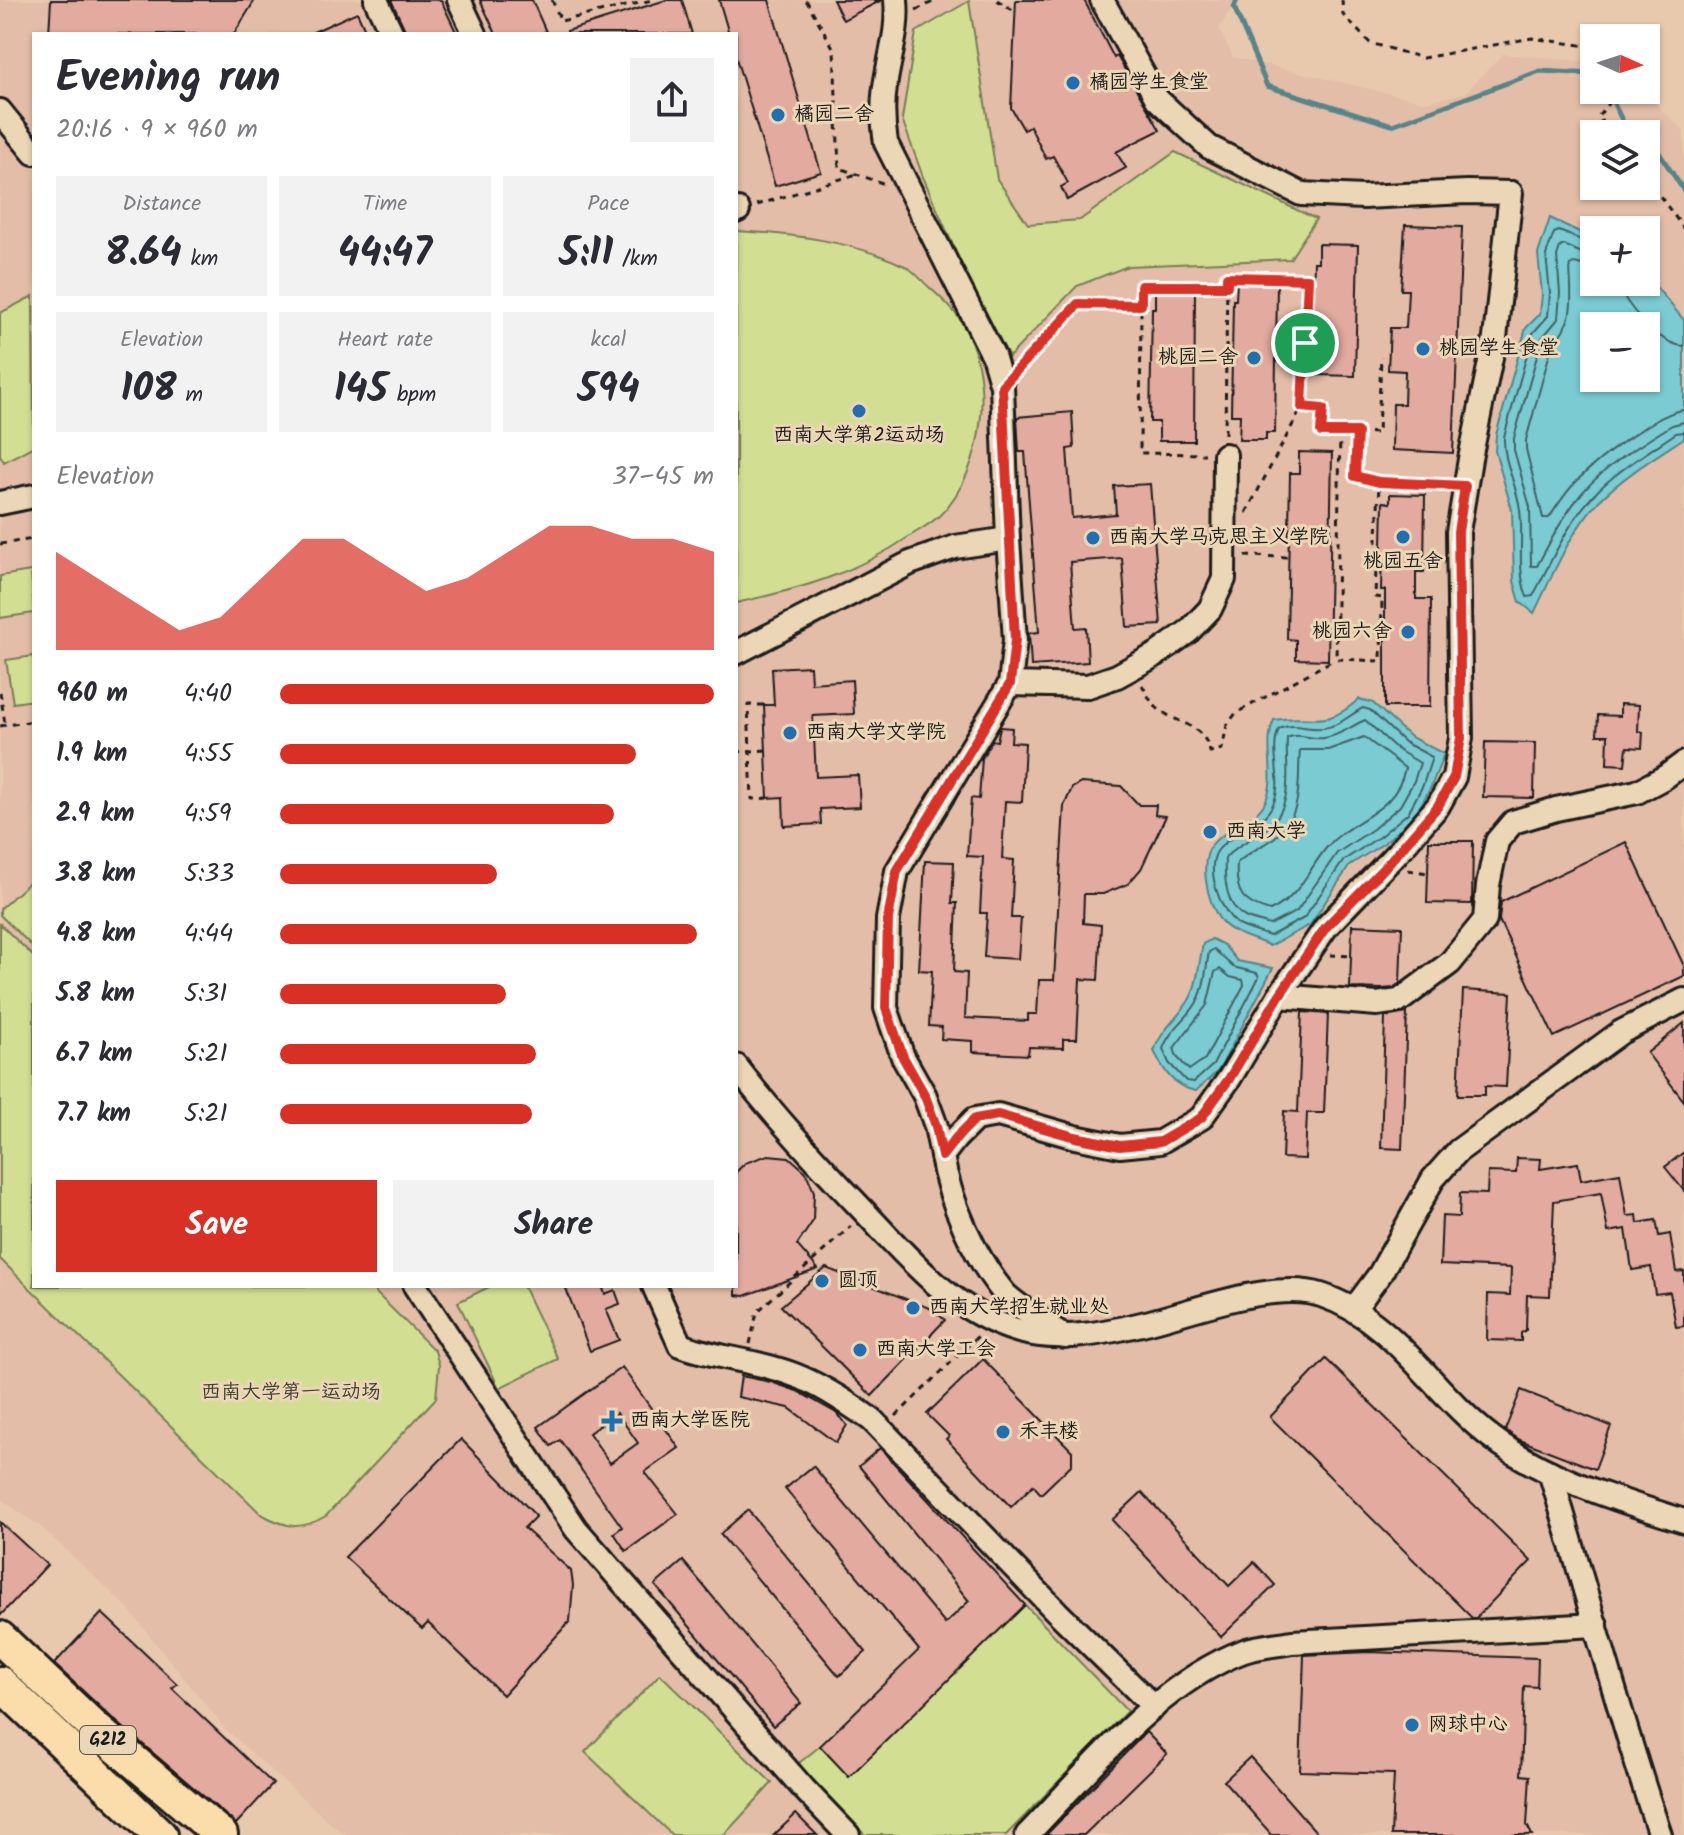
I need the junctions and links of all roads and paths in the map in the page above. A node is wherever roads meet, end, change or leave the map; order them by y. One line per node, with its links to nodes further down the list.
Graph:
1 (376, 0): 11 (lane)
2 (459, 0): 12 (lane)
3 (552, 0): 4 (path)
4 (652, 0)
5 (806, 0): 18 (path)
6 (896, 0): 19 (lane)
7 (997, 0): 10 (path)
8 (1102, 0): 32 (lane)
9 (1342, 0): 13 (path)
10 (1016, 12)
11 (391, 32)
12 (474, 32)
13 (1580, 45)
14 (1608, 104): 16 (path)
15 (0, 111): 17 (lane)
16 (1600, 120)
17 (32, 151)
18 (857, 174): 19 (path); 21 (path)
19 (910, 191): 26 (lane)
20 (1660, 196): 22 (path)
21 (738, 211)
22 (1684, 229)
23 (1227, 286): 24 (path); 27 (path); 30 (path)
24 (1141, 305): 26 (path); 30 (path)
25 (1381, 357): 29 (path)
26 (1002, 386): 37 (lane)
27 (1302, 407): 28 (path); 35 (path)
28 (1340, 432): 29 (path); 42 (path)
29 (1357, 432): 31 (path)
30 (1225, 455): 35 (lane)
31 (1379, 482): 32 (path); 42 (path)
32 (1465, 486): 54 (lane)
33 (32, 496): 34 (lane)
34 (0, 503)
35 (1225, 527): 39 (lane)
36 (32, 539): 38 (path)
37 (1008, 539): 41 (lane); 44 (lane)
38 (0, 544)
39 (1224, 556): 40 (path); 43 (lane)
40 (1289, 557)
41 (738, 652)
42 (1336, 659): 43 (path)
43 (1132, 667): 44 (lane)
44 (1010, 684): 57 (lane)
45 (0, 692): 48 (path)
46 (764, 705): 50 (path)
47 (32, 721): 48 (path)
48 (2, 726)
49 (766, 750): 50 (path)
50 (749, 751): 51 (path); 53 (path)
51 (738, 752)
52 (1684, 763): 54 (lane)
53 (768, 798)
54 (1279, 996): 57 (lane)
55 (1684, 1000): 61 (lane)
56 (738, 1068): 58 (lane)
57 (942, 1156): 63 (lane)
58 (866, 1213): 62 (lane); 64 (path)
59 (416, 1288): 74 (lane)
60 (655, 1288): 64 (lane)
61 (1354, 1309): 63 (lane); 66 (lane)
62 (994, 1321): 63 (lane); 65 (path)
63 (1065, 1337)
64 (746, 1362): 65 (lane)
65 (881, 1430): 71 (lane)
66 (1550, 1472): 67 (lane); 68 (lane)
67 (1684, 1521)
68 (1596, 1625): 71 (lane); 76 (lane)
69 (0, 1638): 73 (highway, G212)
70 (0, 1683): 72 (highway, G212)
71 (1154, 1707): 75 (lane)
72 (160, 1835)
73 (221, 1835)
74 (848, 1835)
75 (1027, 1835)
76 (1660, 1835)

